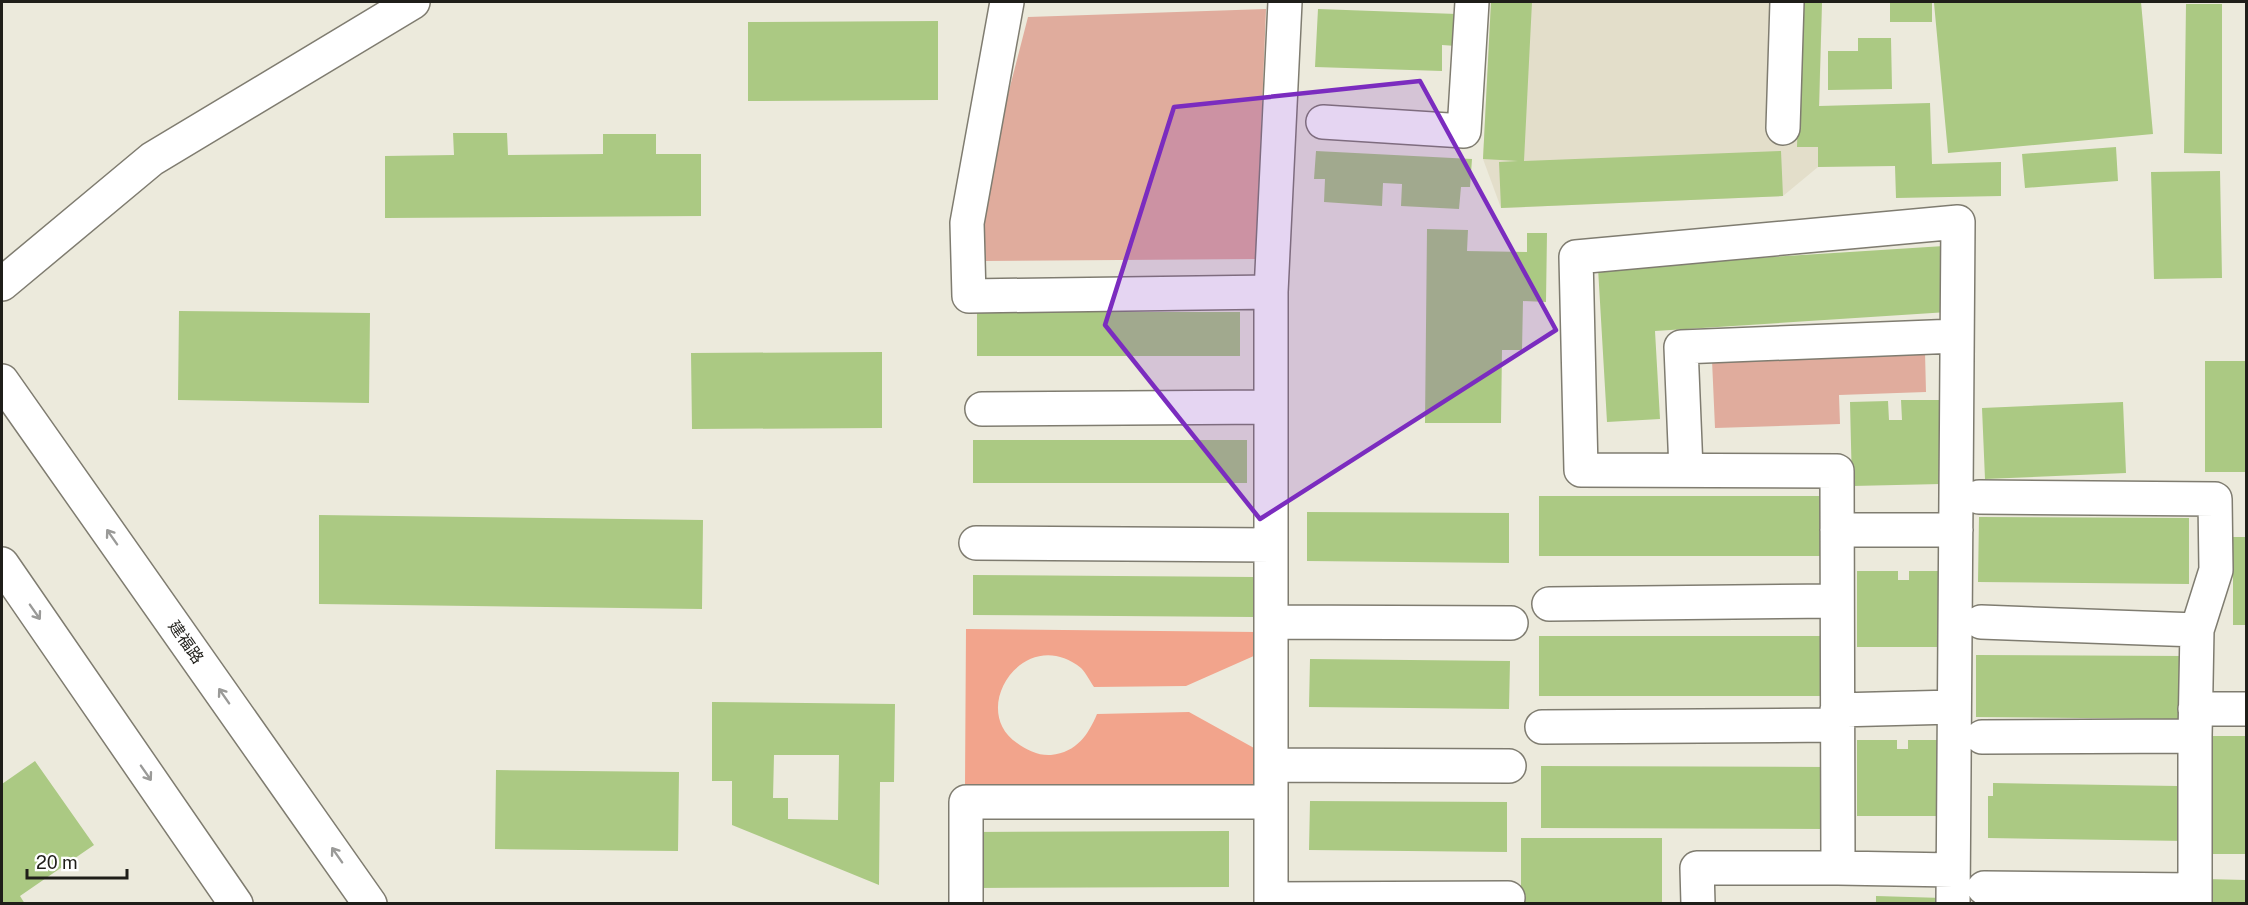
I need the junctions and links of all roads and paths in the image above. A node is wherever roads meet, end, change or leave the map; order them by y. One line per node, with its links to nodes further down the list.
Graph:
1 (413, 2): 8 (main road)
2 (1007, 2): 9 (main road)
3 (1284, 2): 9 (main road)
4 (1472, 2): 6 (main road)
5 (1787, 2): 7 (main road)
6 (1323, 122)
7 (1783, 128)
8 (2, 284)
9 (1271, 292): 12 (main road)
10 (1957, 336): 14 (main road); 14 (main road); 17 (main road)
11 (2, 381): 43 (main road, 建福路, one-way to 11)
12 (1271, 407): 13 (main road); 19 (main road)
13 (981, 409)
14 (1686, 470): 16 (main road)
15 (1979, 497): 26 (main road)
16 (1837, 530): 17 (main road); 21 (main road)
17 (1956, 530): 27 (main road)
18 (976, 543): 19 (main road)
19 (1271, 545): 23 (main road)
20 (2, 564): 42 (main road, one-way to 42)
21 (1837, 601): 22 (main road); 29 (main road)
22 (1550, 604)
23 (1271, 622): 25 (main road); 33 (main road)
24 (1981, 622): 26 (main road)
25 (1511, 623)
26 (2197, 630): 30 (main road)
27 (1954, 707): 29 (main road); 37 (main road)
28 (2247, 709): 30 (main road)
29 (1837, 717): 31 (main road); 36 (main road)
30 (2195, 722): 32 (main road); 39 (main road)
31 (1542, 727)
32 (1982, 737)
33 (1271, 765): 34 (main road); 35 (main road)
34 (1509, 766)
35 (1271, 802): 41 (main road); 44 (main road)
36 (1838, 867): 37 (main road); 45 (main road)
37 (1953, 870): 46 (main road)
38 (1984, 888): 39 (main road)
39 (2195, 897)
40 (1508, 898): 41 (main road)
41 (1271, 901)
42 (236, 903)
43 (369, 903)
44 (966, 903)
45 (1698, 903)
46 (1953, 903)

